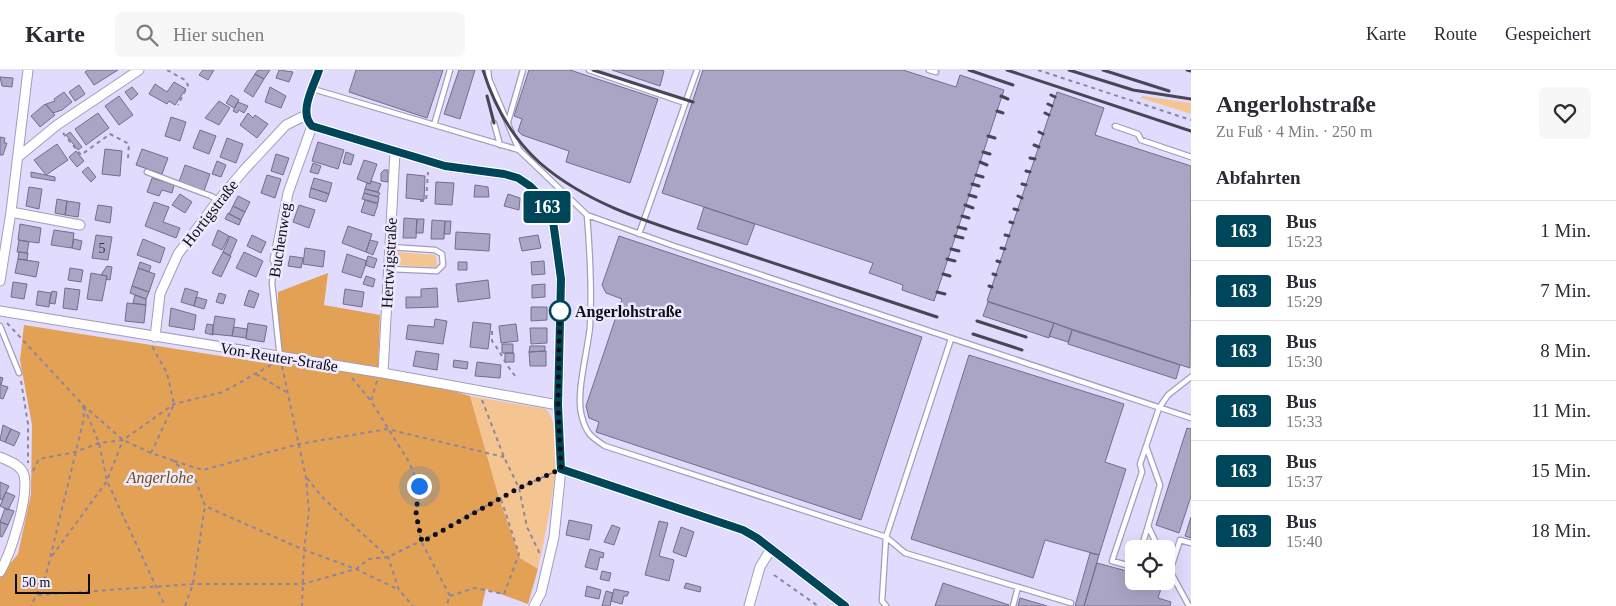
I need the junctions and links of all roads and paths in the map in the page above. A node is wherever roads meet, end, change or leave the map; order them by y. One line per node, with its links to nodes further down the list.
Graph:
1 (28, 70): 27 (street)
2 (140, 70): 20 (street)
3 (167, 70): 15 (path)
4 (320, 70): 13 (street)
5 (450, 70): 21 (lane)
6 (488, 70): 18 (lane)
7 (523, 70): 18 (lane)
8 (589, 70): 14 (lane)
9 (697, 70): 14 (lane)
10 (929, 70): 12 (lane)
11 (1038, 70): 17 (path)
12 (936, 72)
13 (313, 89): 16 (street); 21 (lane)
14 (685, 104): 37 (lane)
15 (178, 106)
16 (306, 115): 22 (street); 32 (street, Hortigstraße)
17 (1191, 120)
18 (508, 122): 25 (lane)
19 (494, 123): 24 (lane)
20 (57, 125): 27 (street); 29 (path)
21 (434, 125): 24 (lane)
22 (312, 126): 26 (street); 39 (street, Buchenweg)
23 (1115, 126): 28 (lane)
24 (500, 145): 25 (lane)
25 (519, 150): 35 (lane)
26 (395, 152): 30 (street); 38 (street, Hertwigstraße)
27 (18, 157): 34 (street)
28 (1191, 157)
29 (128, 158)
30 (429, 162): 33 (path); 60 (street)
31 (147, 172): 32 (lane)
32 (218, 200): 46 (street, Hortigstraße)
33 (420, 200)
34 (11, 212): 36 (street); 41 (street)
35 (587, 215): 37 (lane); 81 (lane)
36 (80, 224)
37 (639, 234): 47 (lane)
38 (390, 247): 40 (street, Hertwigstraße); 40 (lane)
39 (275, 260): 48 (lane, Buchenweg)
40 (389, 269): 52 (street, Hertwigstraße)
41 (0, 281)
42 (0, 311): 46 (street, Von-Reuter-Straße)
43 (6, 322): 59 (path)
44 (0, 326): 50 (lane)
45 (492, 332): 54 (path)
46 (155, 337): 48 (street, Von-Reuter-Straße); 58 (path)
47 (952, 339): 61 (lane); 81 (lane)
48 (281, 358): 49 (street, Von-Reuter-Straße); 51 (path); 56 (path)
49 (344, 368): 52 (street, Von-Reuter-Straße); 57 (path)
50 (20, 373): 74 (path)
51 (256, 374): 56 (path); 58 (path)
52 (383, 374): 55 (street, Von-Reuter-Straße); 57 (path)
53 (1191, 377): 61 (lane)
54 (517, 378)
55 (478, 391): 60 (street, Von-Reuter-Straße); 71 (path)
56 (287, 392): 66 (path)
57 (371, 401): 63 (path)
58 (174, 404): 64 (path); 69 (path)
59 (83, 405): 64 (path); 65 (path); 68 (path)
60 (558, 405): 73 (street)
61 (1159, 408): 62 (lane); 67 (lane)
62 (1191, 418)
63 (387, 429): 66 (path); 71 (path); 84 (path)
64 (123, 440): 65 (path); 69 (path); 76 (path)
65 (99, 443): 68 (path); 76 (path)
66 (298, 444): 72 (path); 75 (path)
67 (1146, 446): 80 (lane); 91 (lane)
68 (75, 452): 74 (path); 90 (path)
69 (151, 453): 72 (path)
70 (0, 457): 74 (street)
71 (504, 457): 77 (path)
72 (172, 460): 79 (path)
73 (561, 469): 77 (path); 86 (street); 93 (street)
74 (28, 475): 94 (street)
75 (306, 478): 87 (path); 89 (path)
76 (107, 481): 90 (path); 99 (path)
77 (519, 488): 78 (path); 93 (path)
78 (500, 499): 84 (path); 103 (path)
79 (205, 506): 87 (path); 97 (path)
80 (1148, 526): 82 (lane); 83 (lane)
81 (886, 537): 100 (lane); 115 (lane)
82 (1144, 540)
83 (1155, 540)
84 (422, 542): 89 (path); 103 (path)
85 (1191, 543): 88 (lane)
86 (771, 549): 112 (street); 114 (street)
87 (304, 550): 92 (path); 98 (path)
88 (1175, 556)
89 (388, 557): 92 (path); 101 (path)
90 (50, 558): 102 (path)
91 (1125, 565)
92 (356, 569): 98 (path); 101 (path)
93 (548, 569): 111 (street)
94 (0, 572)
95 (774, 575): 113 (path)
96 (1175, 581): 117 (lane)
97 (193, 584): 98 (path); 99 (path); 107 (path)
98 (303, 584): 108 (path)
99 (156, 587): 102 (path); 106 (path)
100 (1018, 587): 104 (lane); 116 (lane)
101 (399, 590): 109 (path)
102 (38, 595): 105 (path)
103 (450, 596): 110 (path)
104 (1071, 603)
105 (31, 606)
106 (165, 606)
107 (185, 606)
108 (302, 606)
109 (413, 606)
110 (446, 606)
111 (534, 606)
112 (749, 606)
113 (818, 606)
114 (845, 606)
115 (886, 606)
116 (1013, 606)
117 (1188, 606)

